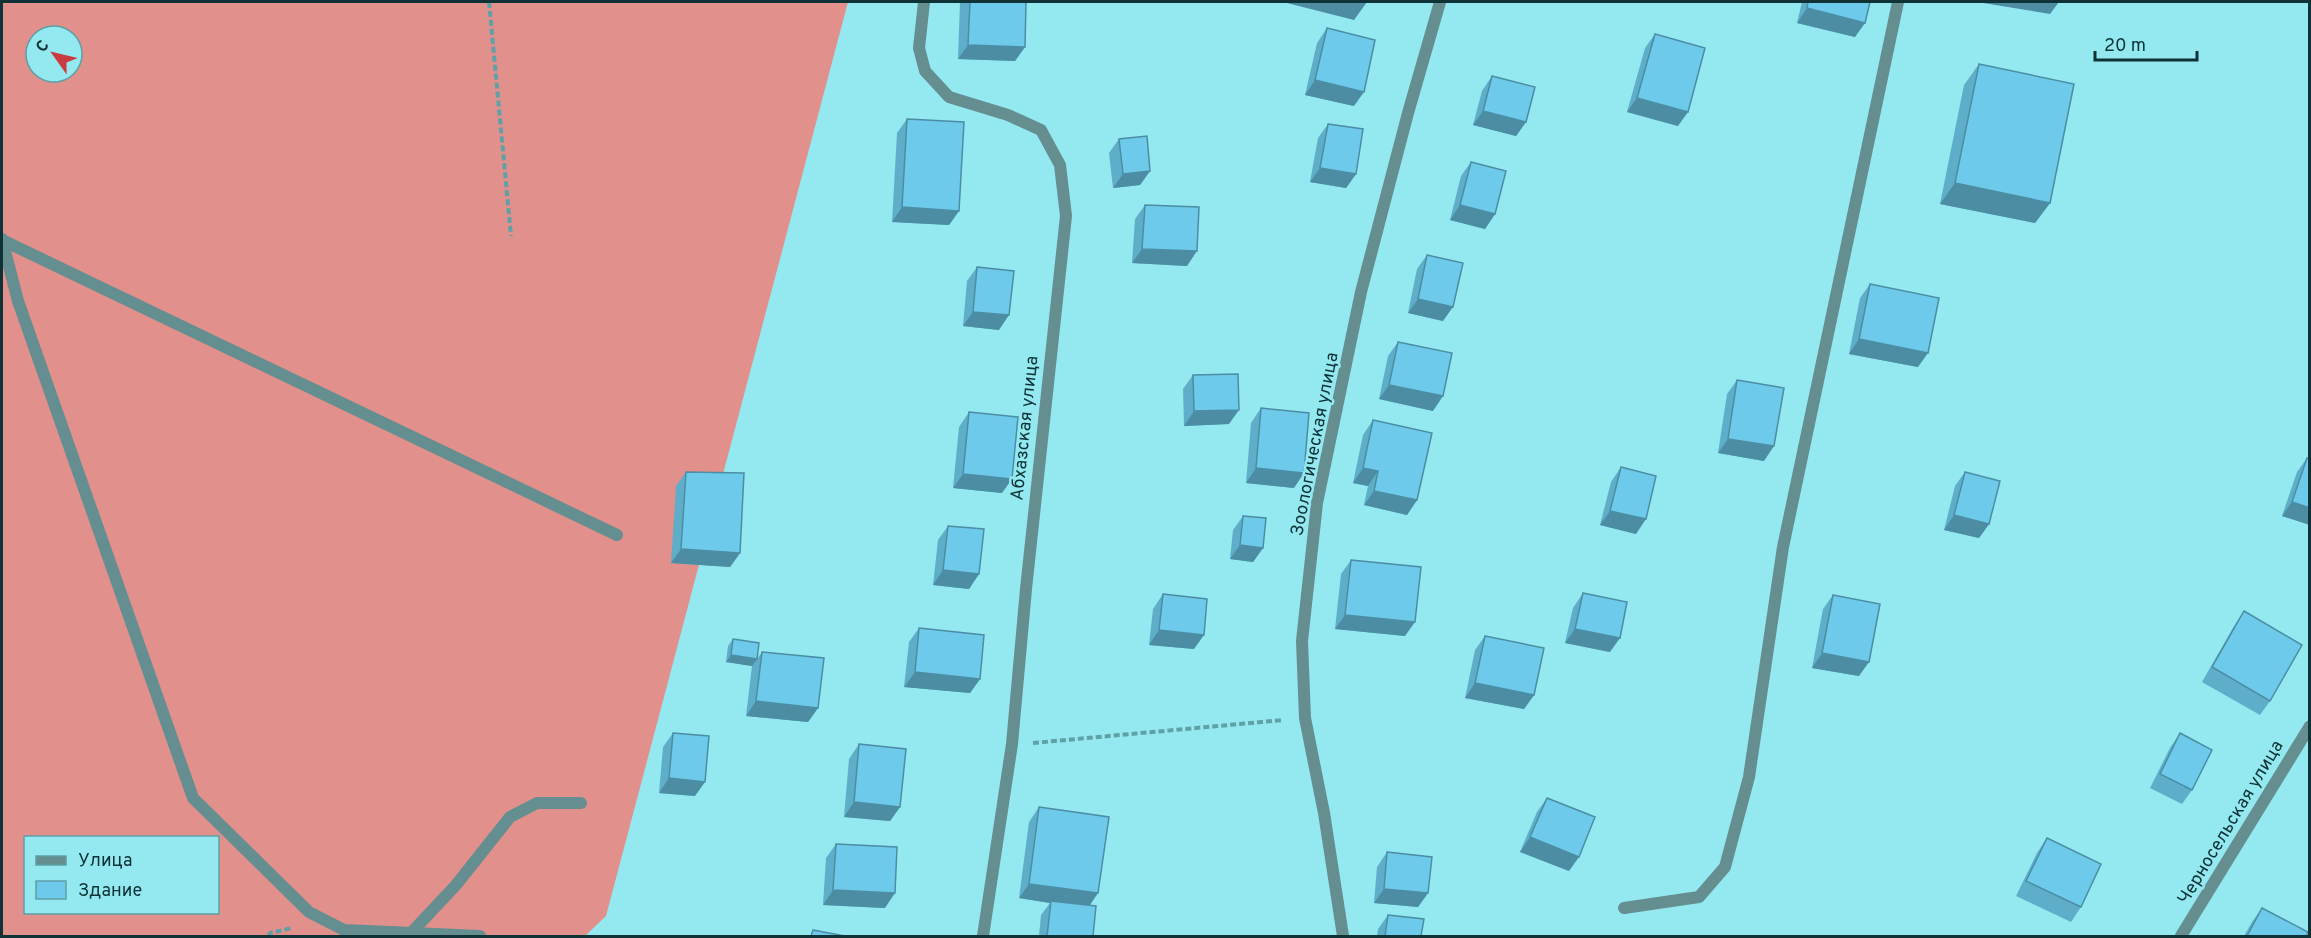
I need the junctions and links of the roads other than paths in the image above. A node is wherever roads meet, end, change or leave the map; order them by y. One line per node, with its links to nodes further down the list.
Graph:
1 (924, 2): 11 (street, Абхазская улица)
2 (1440, 2): 12 (street, Зоологическая улица)
3 (1898, 2): 8 (street)
4 (2, 239): 5 (street); 9 (street)
5 (617, 535)
6 (2310, 726): 13 (street, Черносельская улица)
7 (581, 802): 9 (street)
8 (1624, 908)
9 (411, 933): 10 (street)
10 (480, 936)
11 (983, 936)
12 (1342, 936)
13 (2181, 936)

